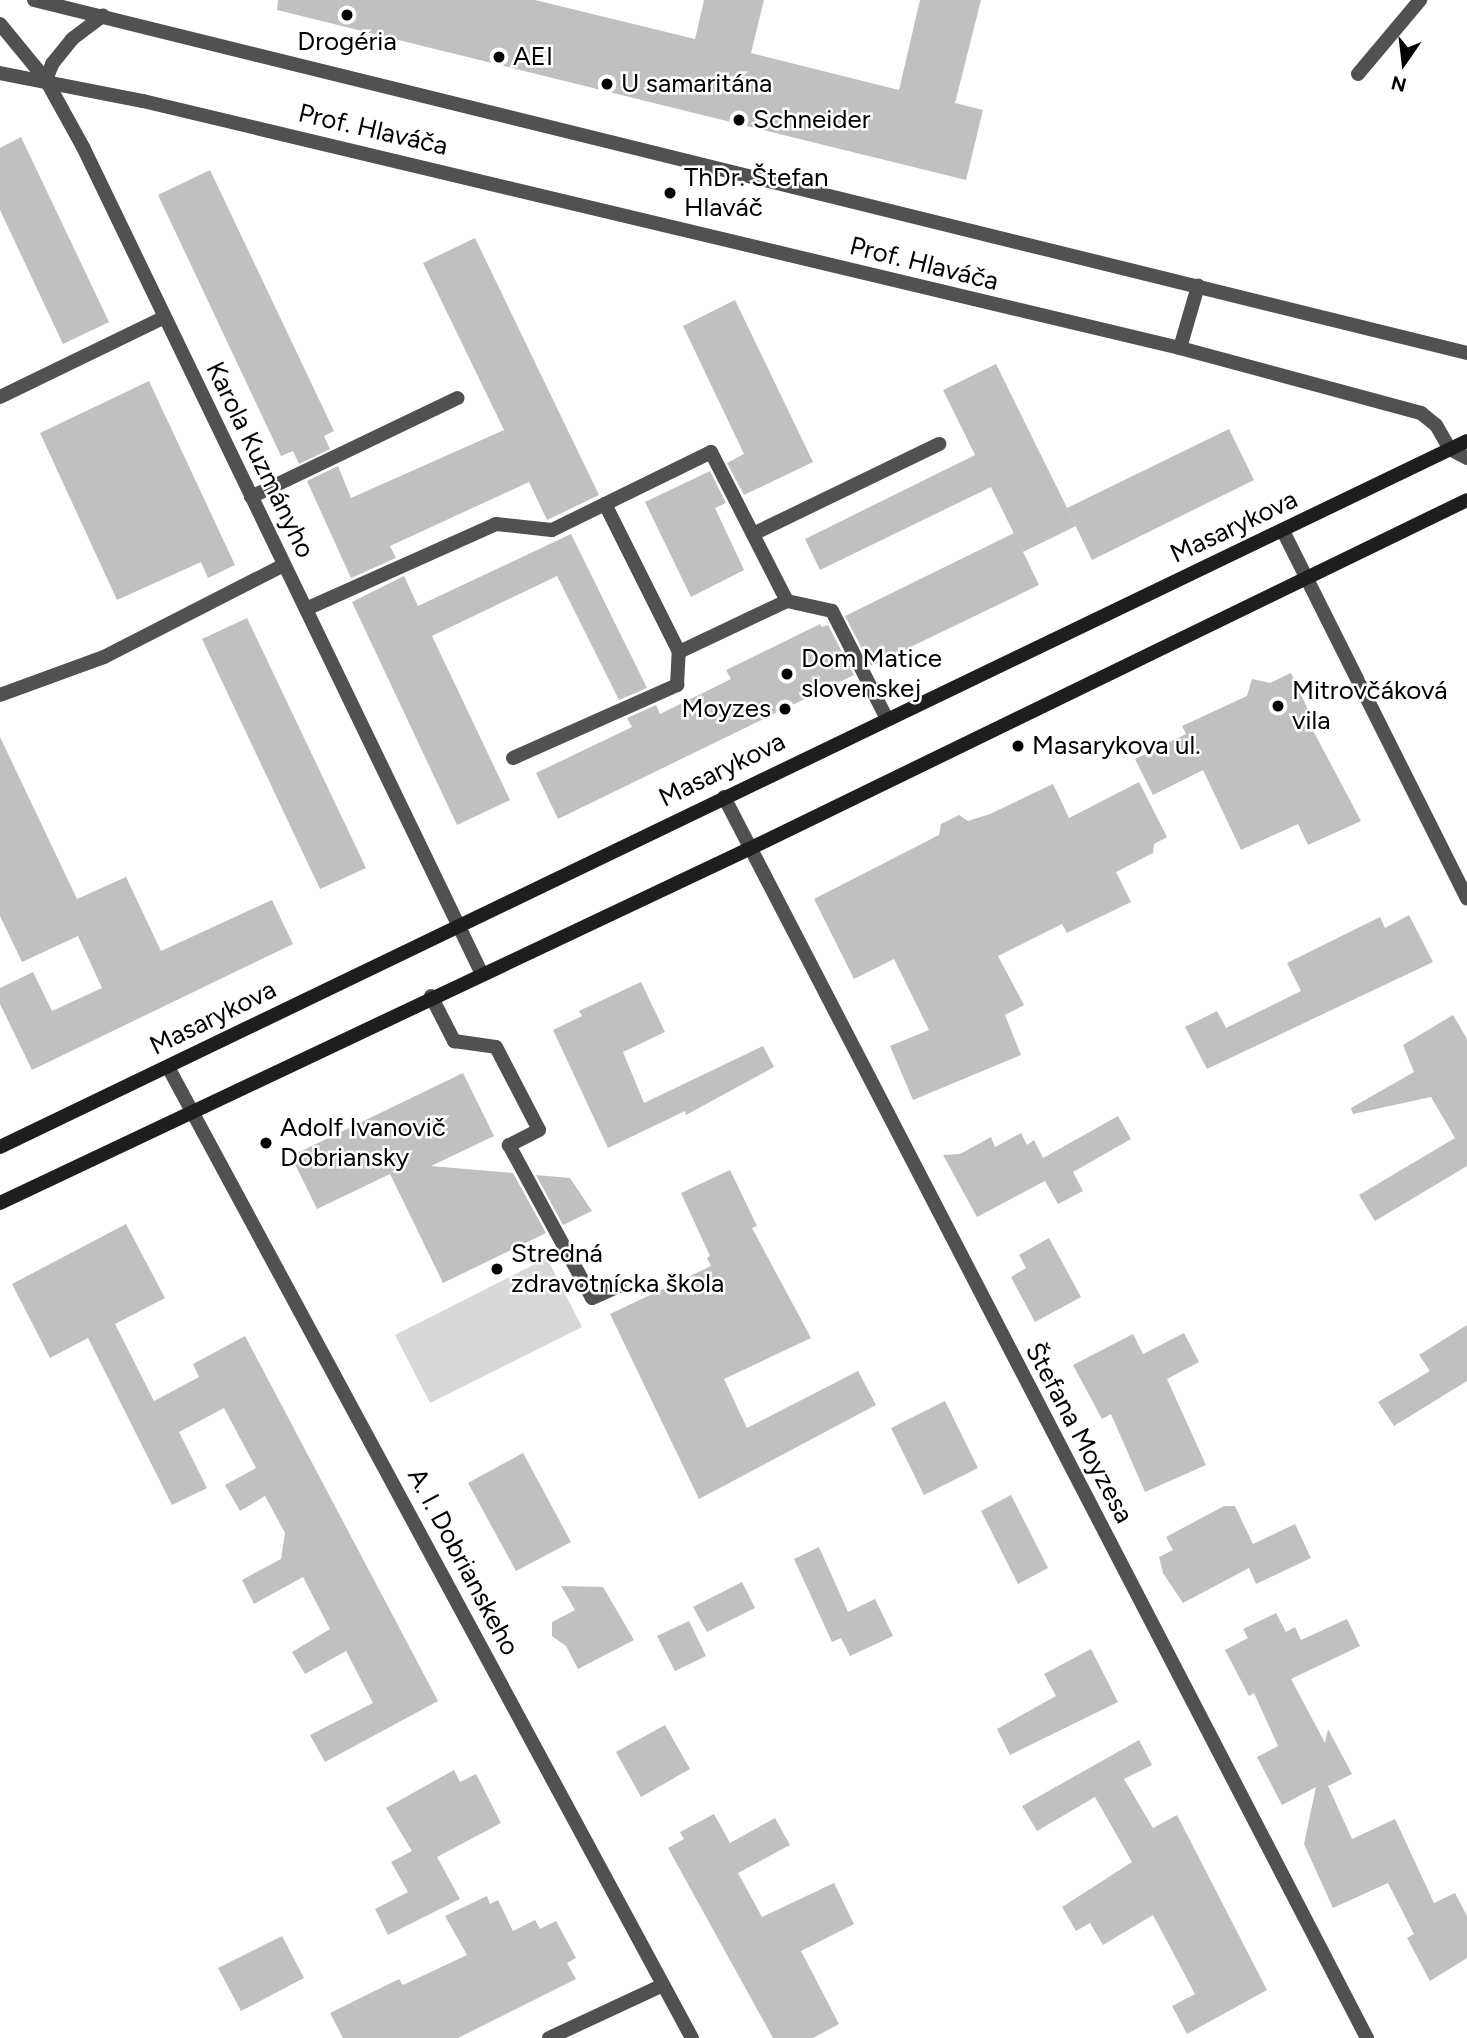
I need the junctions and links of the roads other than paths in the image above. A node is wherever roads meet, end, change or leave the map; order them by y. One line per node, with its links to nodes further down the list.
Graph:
1 (34, 0): 3 (street, Prof. Hlaváča)
2 (1420, 0): 6 (street)
3 (103, 16): 7 (street); 8 (street, Prof. Hlaváča)
4 (0, 24): 7 (street, Karola Kuzmányho)
5 (0, 73): 7 (street, Prof. Hlaváča)
6 (1358, 74)
7 (46, 79): 9 (street, Karola Kuzmányho); 10 (street, Prof. Hlaváča)
8 (1198, 286): 10 (street); 11 (street, Prof. Hlaváča)
9 (163, 318): 12 (street); 18 (street, Karola Kuzmányho)
10 (1180, 348): 16 (street, Prof. Hlaváča)
11 (1467, 353)
12 (0, 397)
13 (458, 398): 18 (street)
14 (1467, 441): 16 (main road, Masarykova)
15 (939, 444): 22 (street)
16 (1450, 449): 17 (street); 21 (main road, Masarykova)
17 (1467, 458)
18 (251, 497): 23 (street, Karola Kuzmányho)
19 (1467, 500): 24 (main road)
20 (605, 504): 22 (street); 26 (street); 27 (street)
21 (1283, 531): 24 (street); 29 (main road, Masarykova)
22 (753, 534): 25 (street)
23 (284, 565): 26 (street, Karola Kuzmányho); 28 (street)
24 (1308, 579): 32 (main road); 33 (street)
25 (787, 601): 27 (street); 29 (street)
26 (306, 609): 35 (street, Karola Kuzmányho)
27 (679, 652): 30 (street)
28 (0, 695)
29 (887, 719): 31 (main road, Masarykova)
30 (513, 758)
31 (723, 797): 32 (street, Štefana Moyzesa); 35 (main road, Masarykova)
32 (749, 849): 36 (main road); 46 (street, Štefana Moyzesa)
33 (1462, 878): 34 (street)
34 (1467, 898)
35 (461, 927): 36 (street, Karola Kuzmányho); 38 (main road, Masarykova)
36 (481, 972): 37 (main road)
37 (431, 996): 39 (main road); 42 (street)
38 (168, 1067): 39 (street, A. I. Dobrianskeho); 40 (main road, Masarykova)
39 (191, 1110): 41 (main road); 43 (street, A. I. Dobrianskeho)
40 (0, 1147)
41 (0, 1203)
42 (619, 1286)
43 (663, 1985): 44 (street); 45 (street, A. I. Dobrianskeho)
44 (549, 2038)
45 (692, 2038)
46 (1367, 2038)

